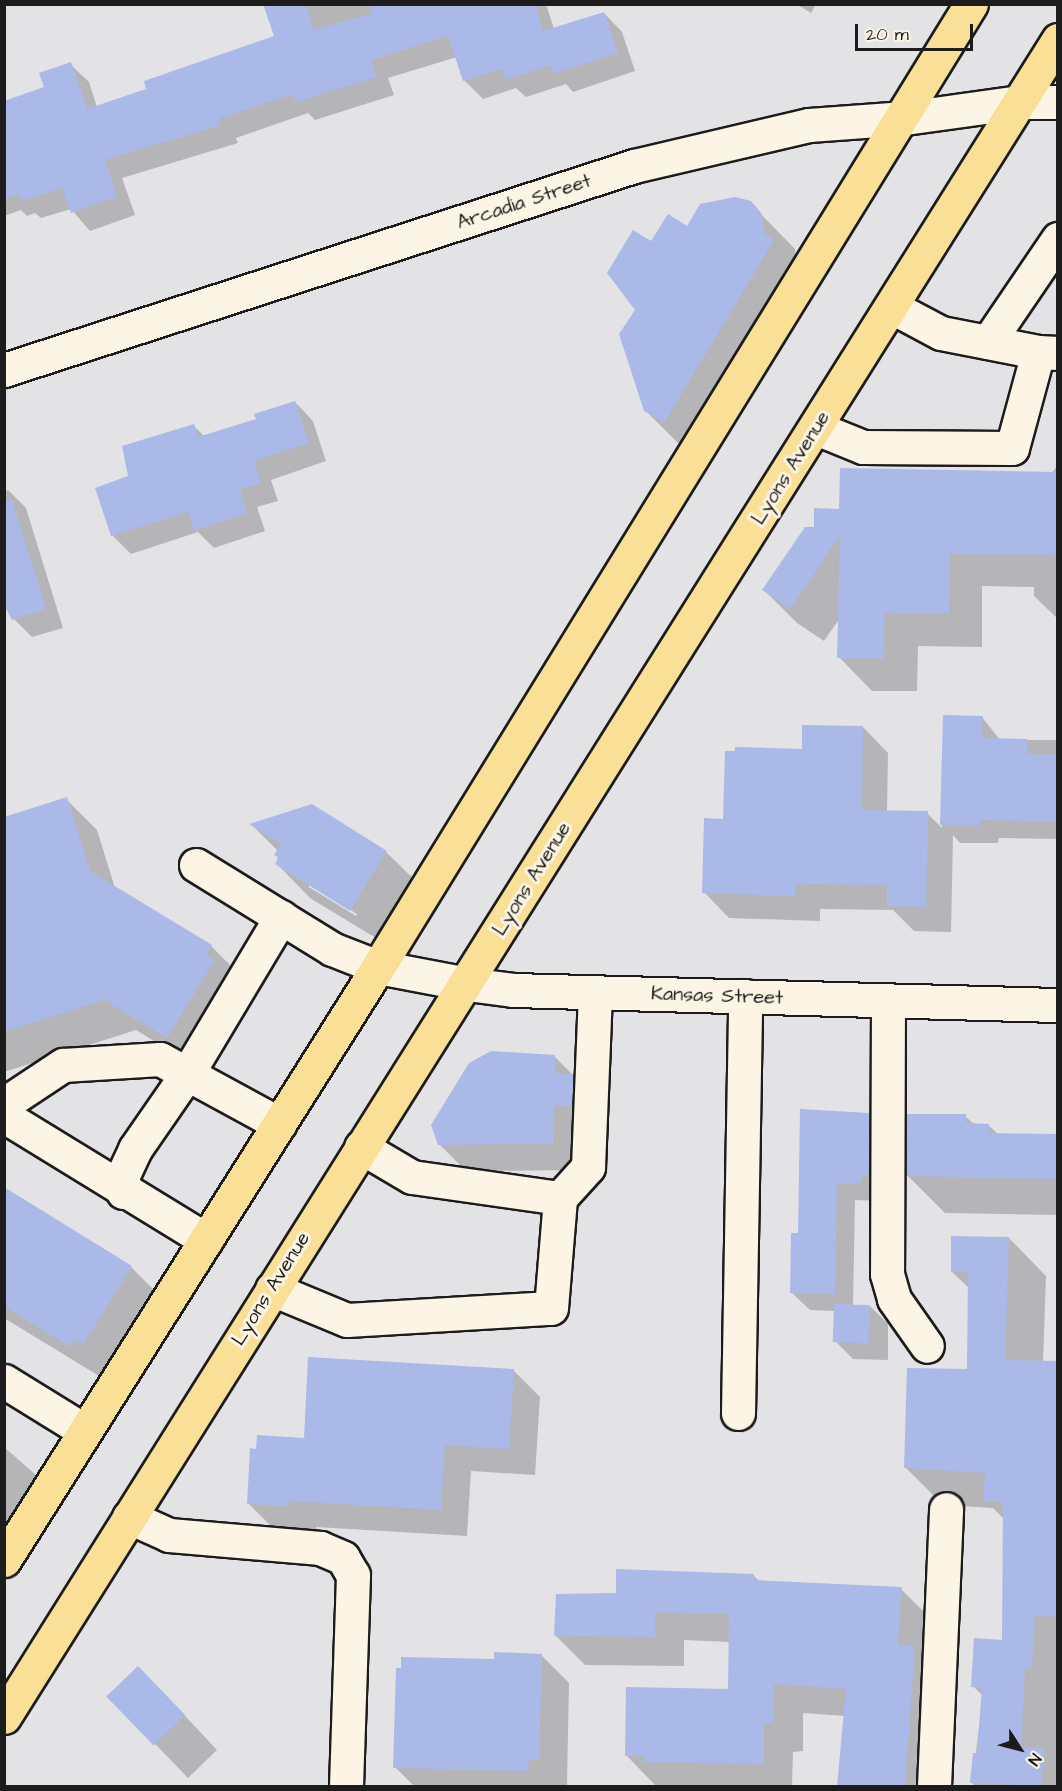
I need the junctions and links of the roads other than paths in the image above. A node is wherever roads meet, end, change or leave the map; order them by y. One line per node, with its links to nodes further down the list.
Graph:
1 (971, 4): 5 (main road)
2 (1058, 40): 3 (main road, Lyons Avenue)
3 (1021, 102): 4 (street, Arcadia Street); 5 (street, Arcadia Street); 8 (main road, Lyons Avenue)
4 (1058, 102)
5 (905, 118): 11 (street, Arcadia Street); 15 (main road)
6 (1058, 239): 7 (street)
7 (1044, 279): 9 (street)
8 (892, 307): 9 (street); 12 (main road, Lyons Avenue)
9 (988, 342): 10 (street)
10 (1048, 353): 12 (street)
11 (4, 370)
12 (816, 428): 16 (main road, Lyons Avenue)
13 (196, 865): 14 (street, Kansas Street)
14 (281, 917): 15 (street, Kansas Street); 21 (street)
15 (378, 967): 16 (street, Kansas Street); 24 (main road)
16 (466, 984): 17 (street, Kansas Street); 25 (main road, Lyons Avenue)
17 (595, 992): 18 (street, Kansas Street); 27 (street)
18 (745, 996): 19 (street, Kansas Street); 32 (street)
19 (888, 1001): 20 (street, Kansas Street); 30 (street)
20 (1058, 1005)
21 (187, 1074): 22 (street); 24 (street); 26 (street)
22 (4, 1104)
23 (4, 1116): 26 (street)
24 (279, 1124): 28 (main road)
25 (361, 1147): 27 (street); 29 (main road, Lyons Avenue)
26 (123, 1192): 28 (street)
27 (560, 1198): 29 (street)
28 (206, 1240): 33 (main road)
29 (272, 1289): 35 (main road, Lyons Avenue)
30 (927, 1346)
31 (4, 1380): 33 (street)
32 (738, 1413)
33 (86, 1431): 36 (main road)
34 (946, 1509): 39 (street)
35 (129, 1517): 37 (main road, Lyons Avenue); 38 (street)
36 (4, 1560)
37 (4, 1717)
38 (346, 1786)
39 (934, 1786)

